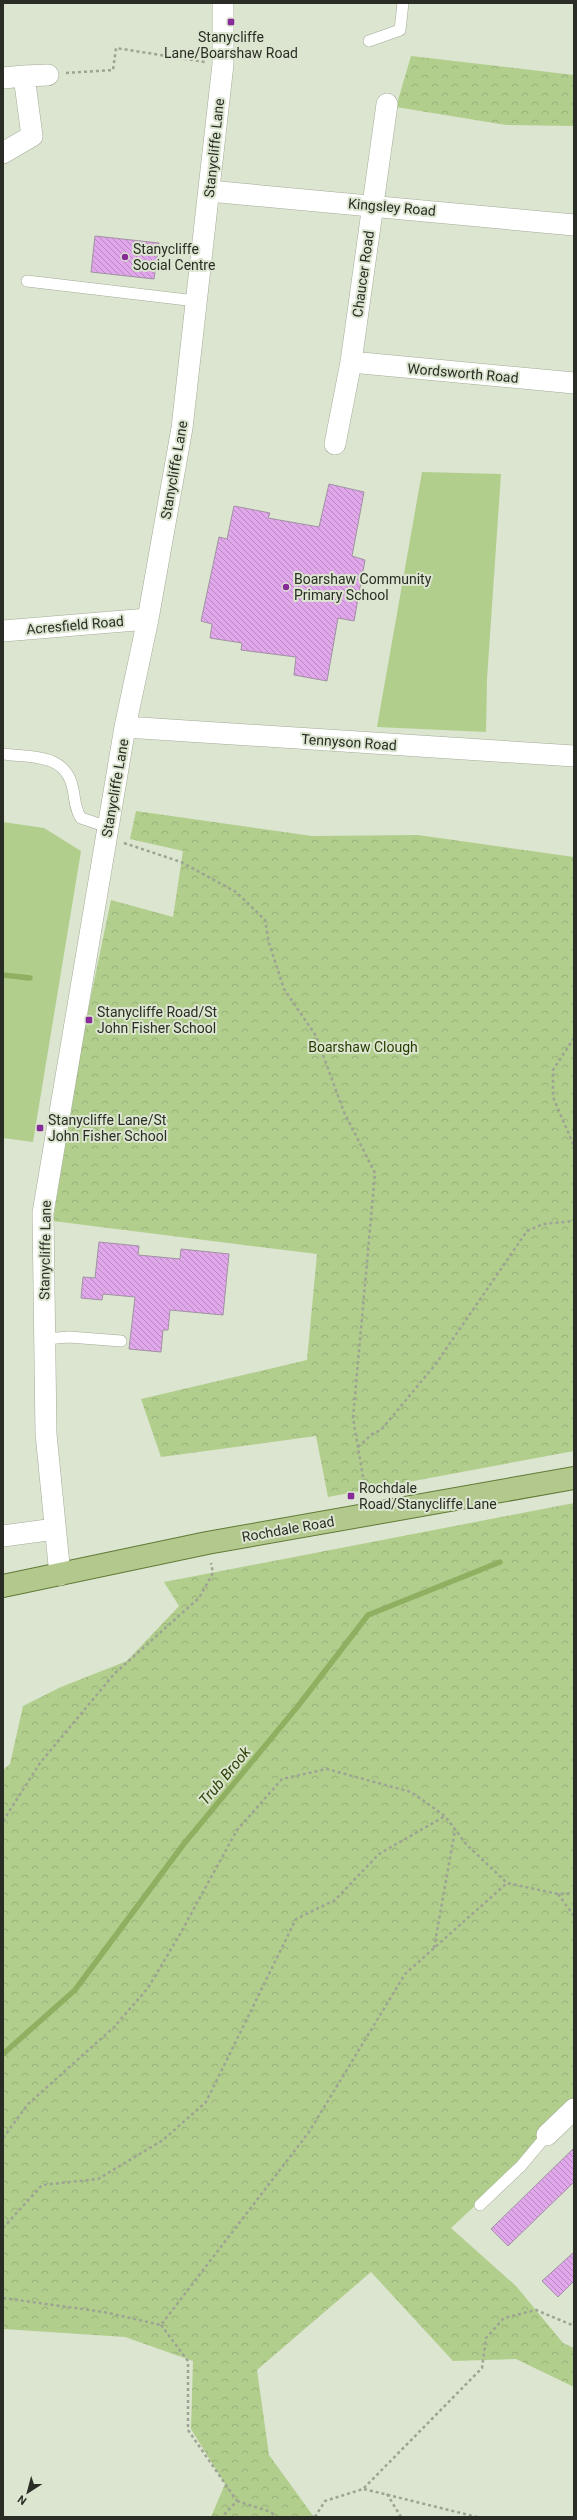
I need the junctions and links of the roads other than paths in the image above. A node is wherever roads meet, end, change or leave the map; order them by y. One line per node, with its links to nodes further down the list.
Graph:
1 (223, 3): 9 (street, Stanycliffe Lane)
2 (404, 3): 3 (lane)
3 (369, 41)
4 (48, 75): 5 (street)
5 (24, 76): 6 (street); 8 (street)
6 (3, 78)
7 (387, 104): 10 (street, Chaucer Road)
8 (3, 153)
9 (209, 192): 10 (street, Kingsley Road); 13 (street, Stanycliffe Lane)
10 (372, 205): 11 (street, Kingsley Road); 14 (street, Chaucer Road)
11 (574, 225)
12 (27, 281): 13 (lane)
13 (196, 301): 17 (street, Stanycliffe Lane)
14 (352, 362): 15 (street, Wordsworth Road); 16 (street, Chaucer Road)
15 (574, 383)
16 (335, 444)
17 (148, 619): 18 (street, Acresfield Road); 19 (street, Stanycliffe Lane)
18 (3, 631)
19 (125, 727): 20 (street, Tennyson Road); 22 (street, Stanycliffe Lane)
20 (574, 752)
21 (3, 754): 22 (lane)
22 (107, 832): 23 (street, Stanycliffe Lane)
23 (45, 1339): 24 (lane); 26 (street, Stanycliffe Lane)
24 (121, 1341)
25 (574, 1478): 28 (main road, Rochdale Road)
26 (55, 1529): 27 (street); 28 (street, Stanycliffe Lane)
27 (3, 1536)
28 (60, 1575): 29 (main road, Rochdale Road)
29 (3, 1586)
30 (574, 2109): 31 (street)
31 (547, 2135): 32 (lane)
32 (480, 2205)

